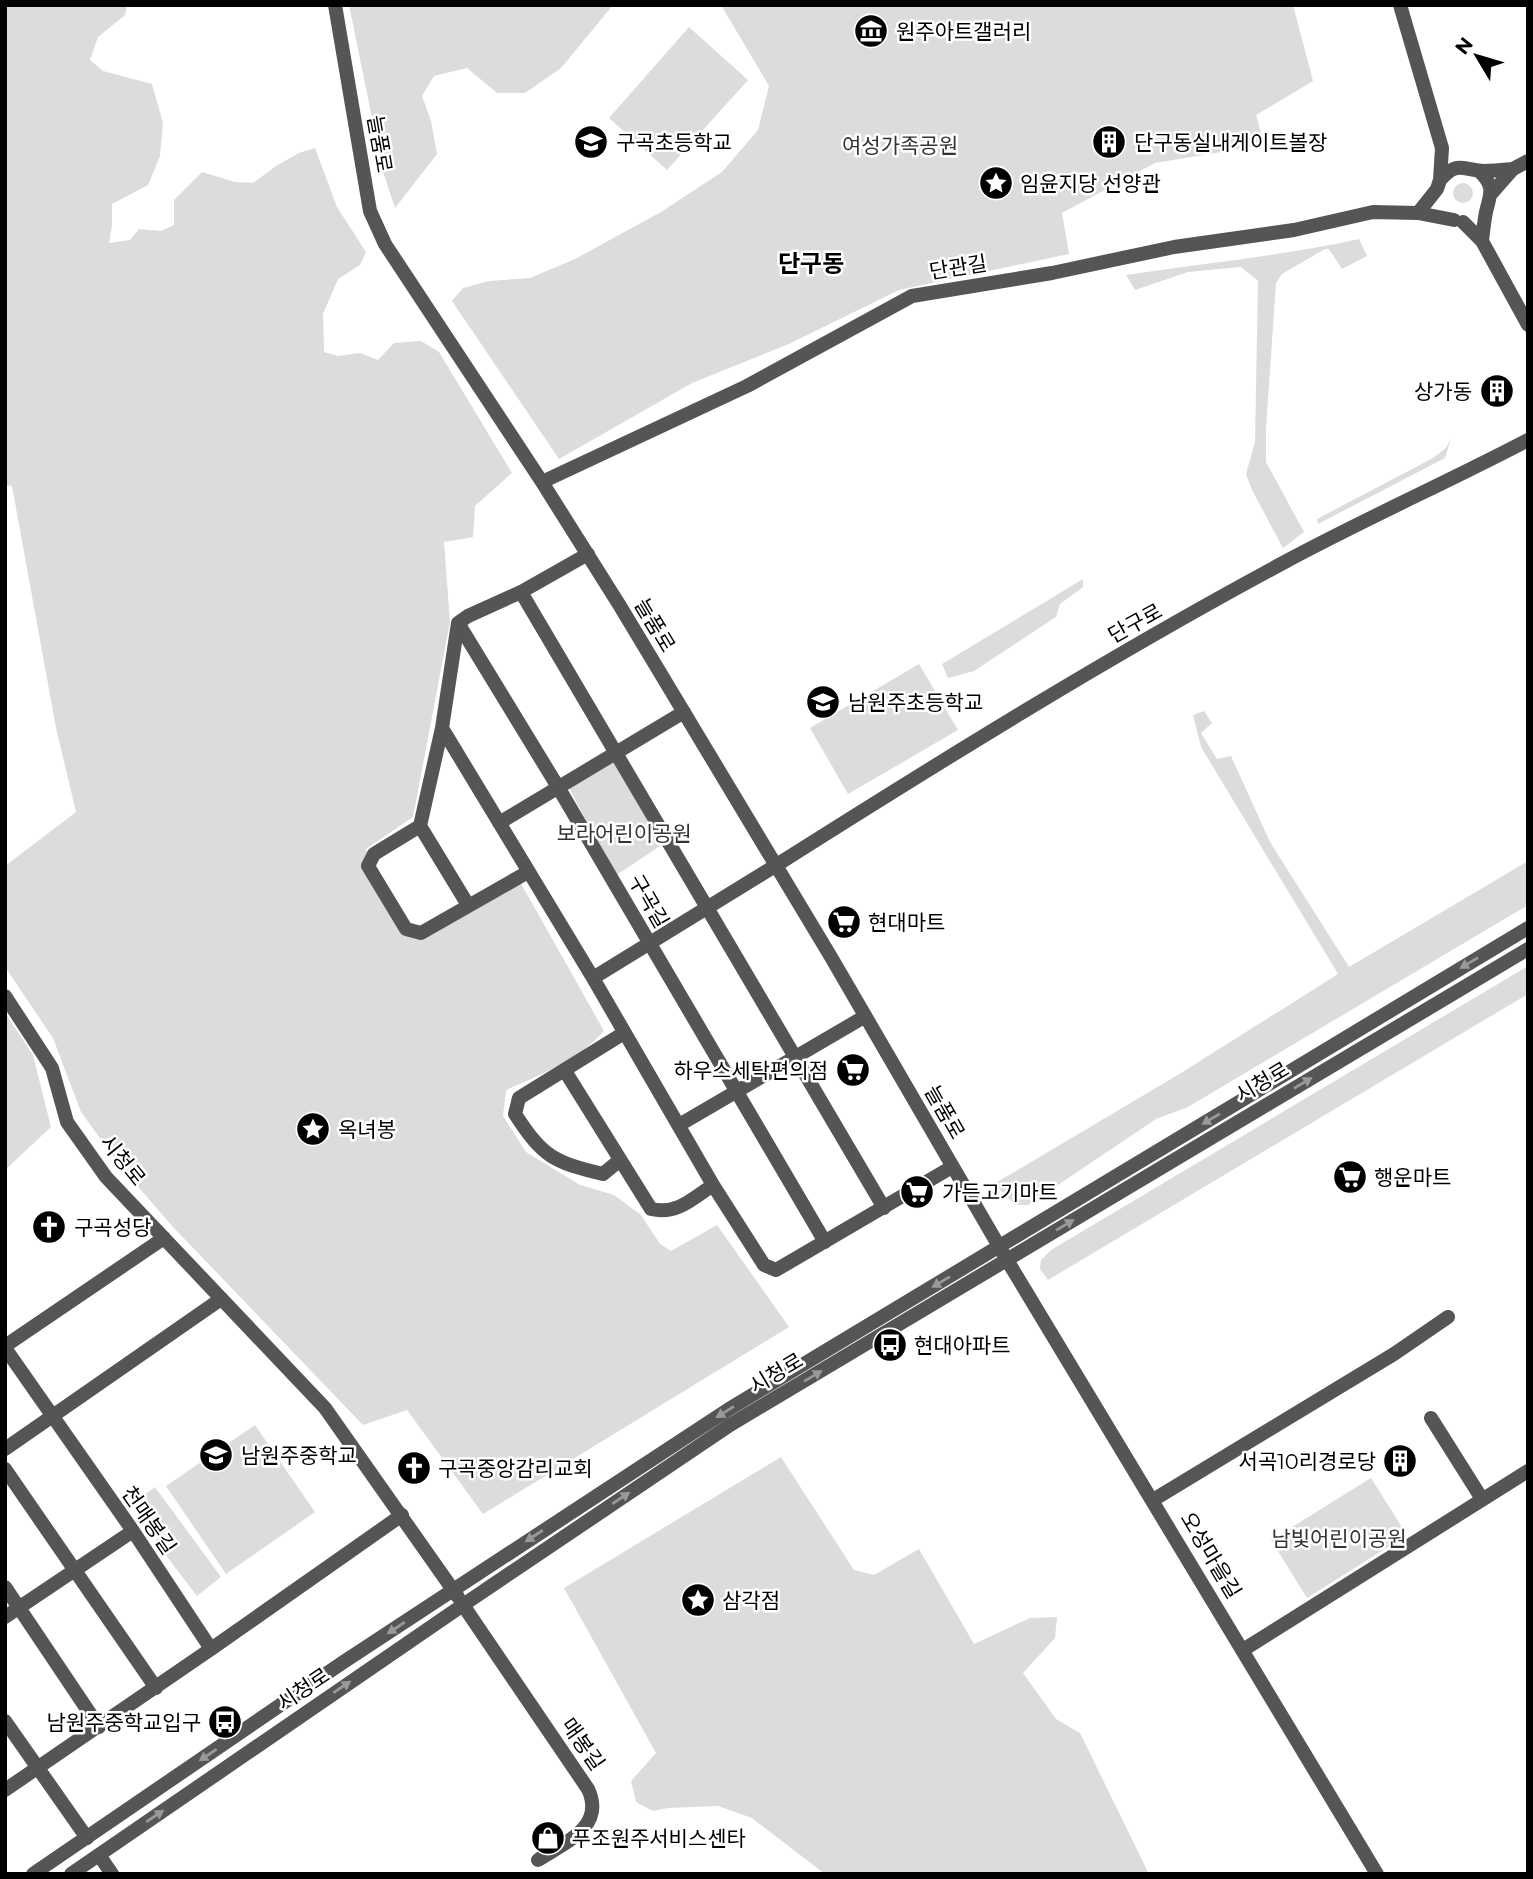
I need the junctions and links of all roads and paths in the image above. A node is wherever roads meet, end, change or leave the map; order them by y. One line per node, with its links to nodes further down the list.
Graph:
1 (335, 5): 16 (street, 늘품로)
2 (1400, 5): 3 (street)
3 (1442, 148): 5 (street); 8 (street)
4 (1528, 161): 6 (street)
5 (1462, 167): 7 (street); 8 (street)
6 (1513, 169): 7 (street); 9 (street)
7 (1479, 171): 9 (street)
8 (1439, 185): 11 (street); 12 (street)
9 (1492, 194): 10 (street)
10 (1486, 210): 12 (street); 13 (street)
11 (1418, 213): 12 (street, 단관길); 16 (street, 단관길)
12 (1459, 221): 13 (street)
13 (1482, 241): 14 (street)
14 (1528, 325)
15 (1528, 440): 26 (street, 단구로)
16 (542, 482): 17 (street, 늘품로)
17 (588, 554): 18 (street); 20 (street, 늘품로)
18 (521, 592): 19 (street); 22 (street)
19 (458, 623): 21 (street); 23 (street, 구곡길)
20 (684, 712): 22 (street); 26 (street, 늘품로)
21 (442, 728): 24 (street); 25 (street)
22 (616, 753): 23 (street); 29 (street)
23 (558, 787): 24 (street); 31 (street, 구곡길)
24 (499, 823): 27 (street)
25 (420, 826): 28 (street); 28 (street)
26 (775, 866): 29 (street, 단구로); 35 (street, 늘품로)
27 (528, 872): 28 (street); 33 (street)
28 (468, 905)
29 (708, 908): 31 (street, 단구로); 37 (street)
30 (1528, 928): 47 (street, 시청로, one-way to 47)
31 (649, 944): 33 (street, 단구로); 39 (street, 구곡길)
32 (1528, 949): 47 (street, 시청로, one-way to 32)
33 (593, 978): 36 (street)
34 (5, 996): 45 (street, 시청로)
35 (864, 1017): 37 (street); 42 (street, 늘품로)
36 (624, 1033): 38 (street); 40 (street)
37 (795, 1058): 39 (street); 44 (street)
38 (565, 1071): 41 (street); 41 (street)
39 (737, 1092): 40 (street); 46 (street, 구곡길)
40 (679, 1125): 43 (street)
41 (620, 1160): 43 (street)
42 (953, 1167): 44 (street); 47 (street, 늘품로)
43 (713, 1185): 46 (street)
44 (884, 1208): 46 (street)
45 (163, 1238): 48 (street, 시청로); 50 (street)
46 (825, 1242)
47 (1003, 1254): 57 (street, 오성마을길); 62 (street, 시청로, one-way to 62); 63 (street, 시청로, one-way to 47)
48 (221, 1299): 51 (street); 58 (street, 시청로)
49 (1448, 1317): 57 (street)
50 (5, 1347): 51 (street, 천매봉길)
51 (51, 1417): 53 (street); 59 (street, 천매봉길)
52 (1431, 1418): 56 (street)
53 (5, 1449)
54 (5, 1469): 60 (street)
55 (1528, 1471): 56 (street)
56 (1482, 1499): 67 (street)
57 (1153, 1500): 67 (street, 오성마을길)
58 (402, 1515): 62 (street, 시청로); 66 (street)
59 (133, 1531): 60 (street); 66 (street, 천매봉길)
60 (75, 1569): 64 (street); 68 (street)
61 (5, 1587): 64 (street)
62 (453, 1590): 63 (street, 매봉길); 73 (street, 시청로, one-way to 73)
63 (463, 1605): 74 (street, 시청로, one-way to 63); 75 (street, 매봉길)
64 (20, 1607): 65 (street); 70 (street)
65 (5, 1617)
66 (211, 1649): 68 (street)
67 (1243, 1650): 79 (street, 오성마을길)
68 (156, 1688): 70 (street)
69 (5, 1721): 71 (street)
70 (99, 1727): 71 (street)
71 (38, 1768): 72 (street); 73 (street)
72 (5, 1790)
73 (87, 1838): 74 (street); 76 (street, 시청로)
74 (99, 1855): 77 (street, 시청로); 78 (street)
75 (538, 1860)
76 (33, 1874)
77 (71, 1874)
78 (112, 1874)
79 (1377, 1874)

